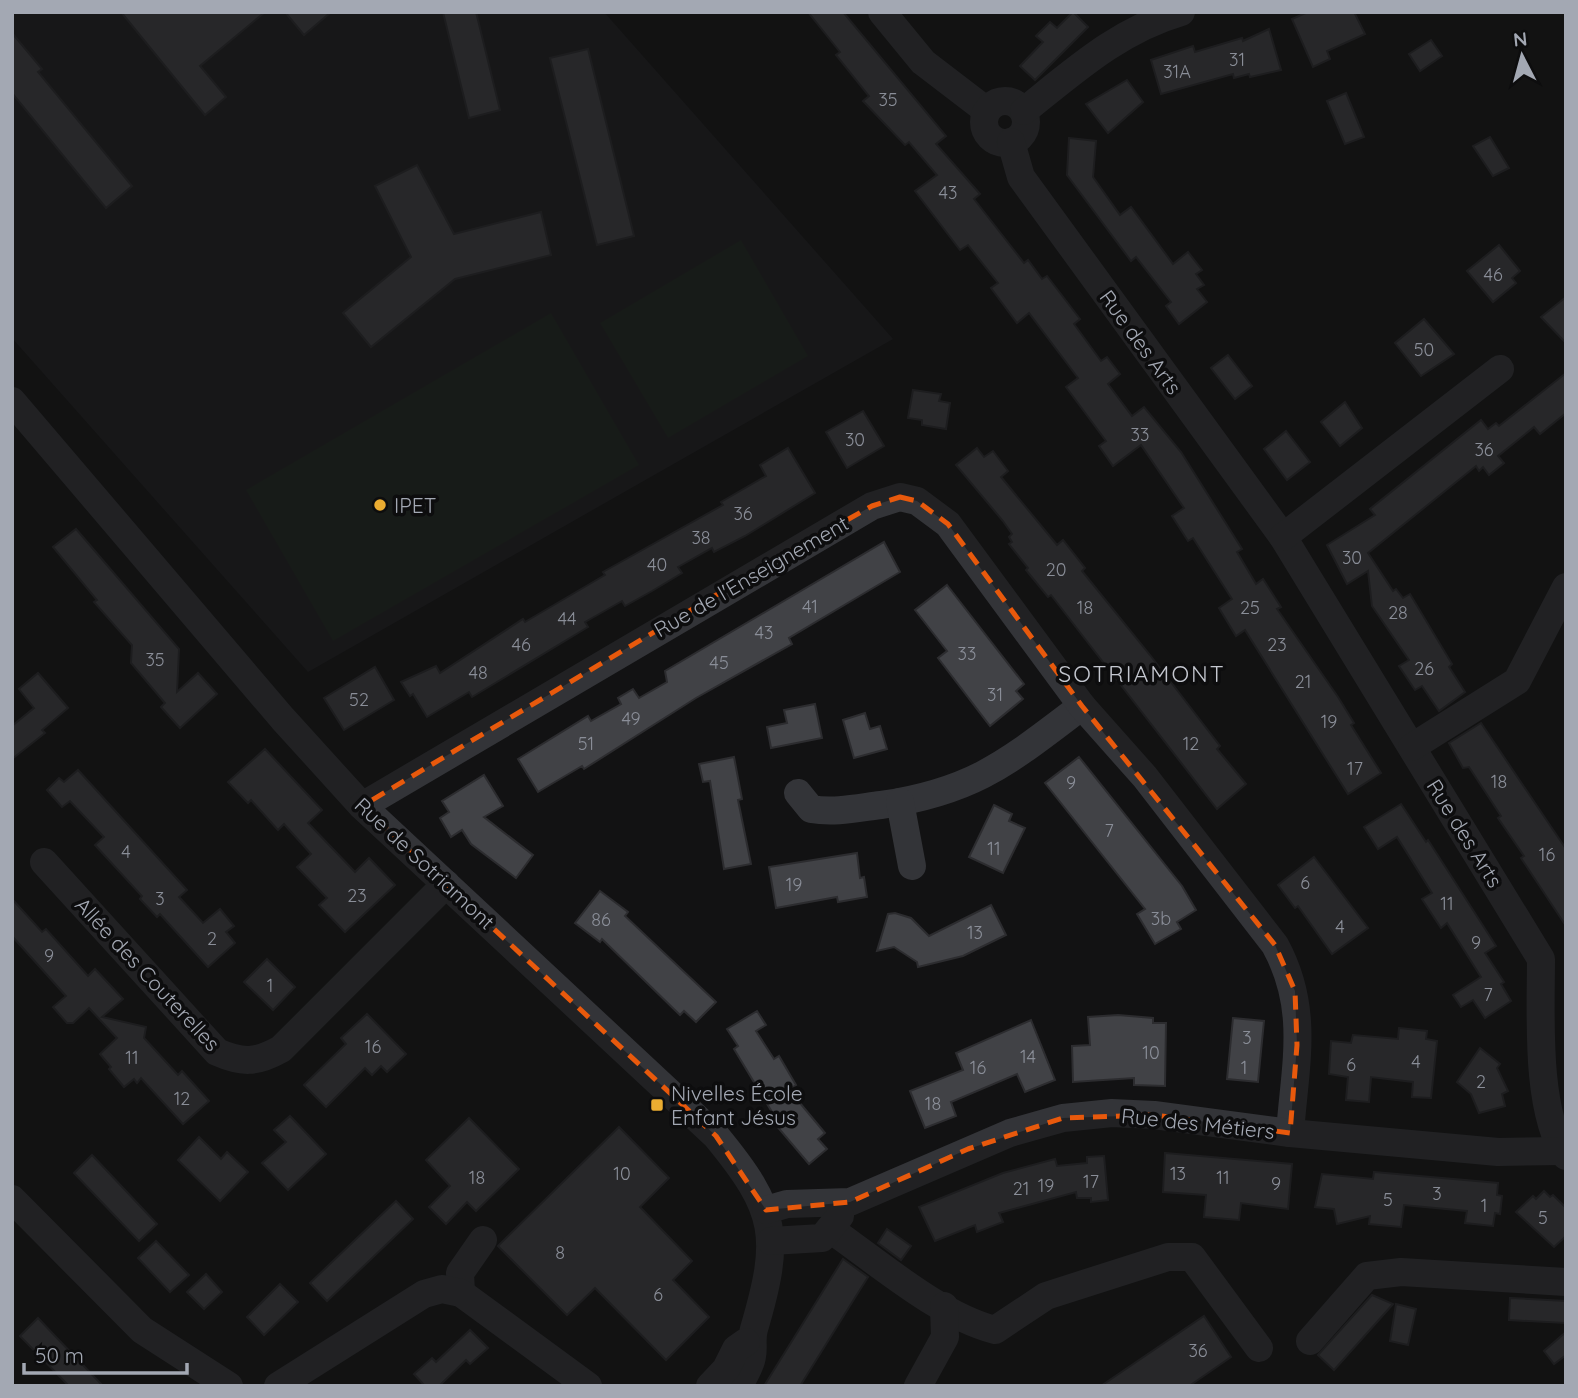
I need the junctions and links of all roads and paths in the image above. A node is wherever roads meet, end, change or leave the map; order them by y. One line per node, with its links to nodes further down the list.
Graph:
1 (882, 12): 3 (street)
2 (1181, 12): 4 (street)
3 (986, 111): 4 (street); 5 (street)
4 (1024, 111): 5 (street)
5 (1011, 142): 8 (street, Rue des Arts)
6 (1500, 369): 8 (street)
7 (12, 401): 14 (street, Rue de Sotriamont)
8 (1283, 537): 11 (street, Rue des Arts)
9 (1566, 587): 11 (street)
10 (1082, 706): 13 (street); 14 (street, Rue de l'Enseignement); 19 (street, Rue de l'Enseignement)
11 (1412, 747): 18 (street, Rue des Arts)
12 (798, 793): 13 (street)
13 (900, 802): 16 (street)
14 (362, 806): 17 (street, Rue de Sotriamont)
15 (44, 862): 17 (street, Allée des Couterelles)
16 (912, 866)
17 (446, 884): 23 (street, Rue de Sotriamont)
18 (1553, 981): 20 (street, Rue des Arts)
19 (1290, 1133): 20 (street, Rue des Métiers); 22 (street, Rue des Métiers)
20 (1564, 1153)
21 (12, 1199): 33 (street)
22 (850, 1202): 23 (street); 24 (street)
23 (766, 1210): 26 (street, Rue de Sotriamont)
24 (830, 1229): 26 (street); 29 (street)
25 (482, 1240): 28 (street)
26 (771, 1241): 30 (street, Rue de Sotriamont)
27 (1566, 1282): 31 (street)
28 (461, 1293): 34 (street); 35 (street)
29 (944, 1306): 32 (street); 38 (street)
30 (751, 1338): 36 (street, Rue de Sotriamont); 37 (street, Rue de Sotriamont)
31 (1310, 1341)
32 (1259, 1348)
33 (229, 1386)
34 (278, 1386)
35 (588, 1386)
36 (710, 1386)
37 (739, 1386)
38 (918, 1386)

